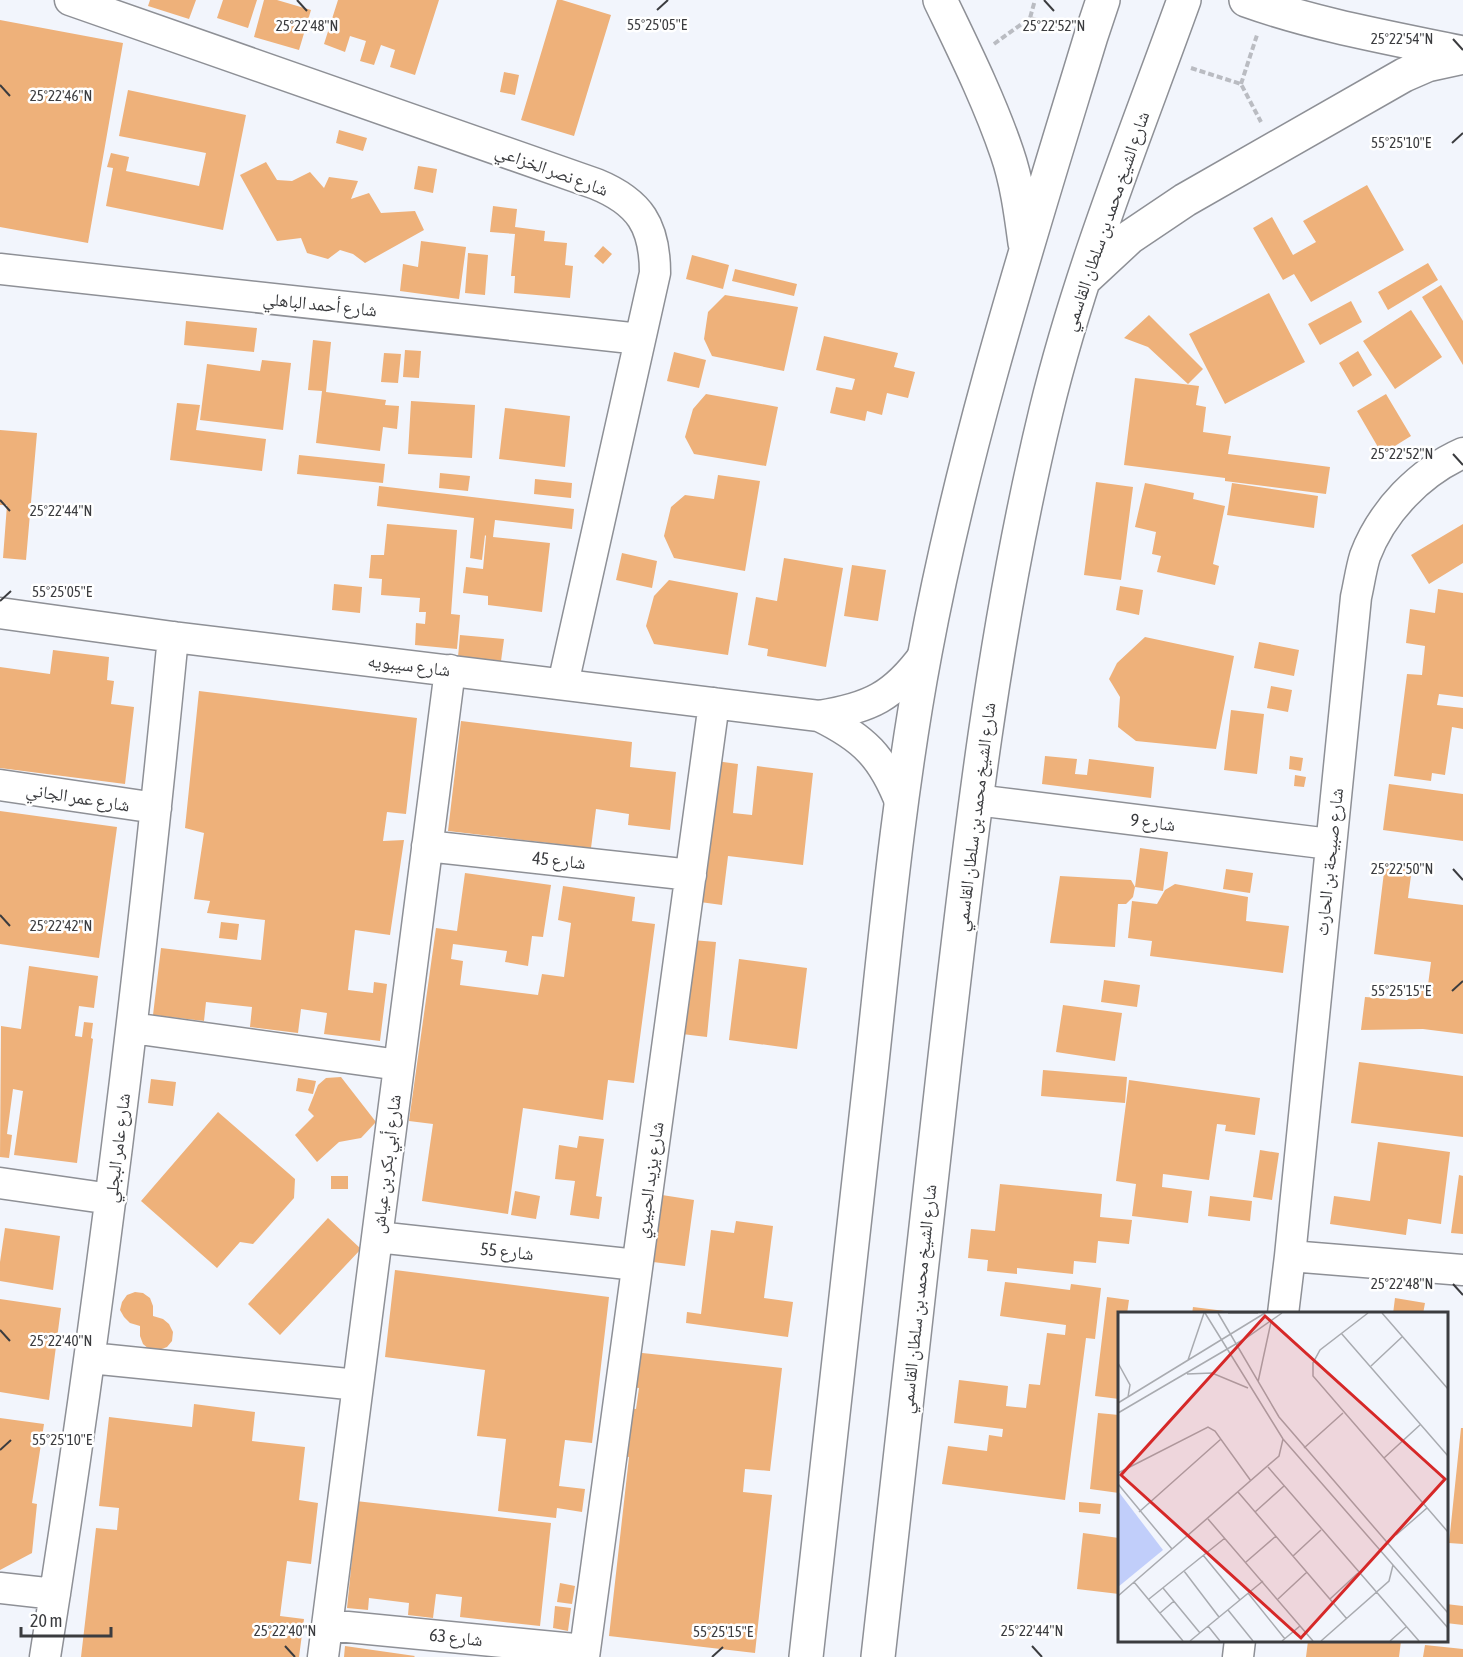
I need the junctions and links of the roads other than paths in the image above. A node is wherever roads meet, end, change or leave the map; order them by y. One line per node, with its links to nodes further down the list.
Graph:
1 (70, 0): 10 (street, شارع نصر الخزاعي)
2 (940, 0): 7 (main road)
3 (1103, 0): 7 (main road)
4 (1184, 0): 9 (main road, شارع الشيخ محمد بن سلطان القاسمي)
5 (1256, 3): 6 (main road)
6 (1463, 55): 9 (main road)
7 (1026, 251): 14 (main road)
8 (0, 269): 10 (street, شارع أحمد الباهلي)
9 (1081, 282): 20 (main road, شارع الشيخ محمد بن سلطان القاسمي)
10 (640, 339): 16 (street, شارع نصر الخزاعي)
11 (1463, 453): 23 (street, شارع صبيحة بن الحارث)
12 (0, 614): 13 (street, شارع سيبويه)
13 (173, 637): 15 (street, شارع سيبويه); 22 (street, شارع عامر البجلي)
14 (924, 655): 18 (street, شارع سيبويه); 21 (main road)
15 (450, 670): 16 (street, شارع سيبويه); 24 (street, شارع أبي بكر بن عياش)
16 (563, 684): 17 (street, شارع سيبويه)
17 (714, 703): 18 (street, شارع سيبويه); 25 (street, شارع يزيد الحبيري)
18 (819, 716): 21 (street, شارع سيبويه)
19 (0, 785): 22 (street, شارع عمر الجاني)
20 (976, 800): 23 (street, شارع 9); 45 (main road, شارع الشيخ محمد بن سلطان القاسمي)
21 (901, 804): 44 (main road)
22 (156, 808): 26 (street, شارع عامر البجلي)
23 (1330, 844): 31 (street, شارع صبيحة بن الحارث)
24 (427, 846): 25 (street, شارع 45); 27 (street, شارع أبي بكر بن عياش)
25 (691, 875): 32 (street, شارع يزيد الحبيري)
26 (132, 1028): 27 (street); 29 (street, شارع عامر البجلي)
27 (399, 1065): 30 (street, شارع أبي بكر بن عياش)
28 (0, 1183): 29 (street)
29 (111, 1199): 35 (street, شارع عامر البجلي)
30 (377, 1237): 32 (street, شارع 55); 36 (street, شارع أبي بكر بن عياش)
31 (1290, 1256): 33 (street); 34 (street, شارع صبيحة بن الحارث)
32 (637, 1265): 41 (street, شارع يزيد الحبيري)
33 (1463, 1270)
34 (1282, 1312)
35 (90, 1358): 36 (street); 38 (street, شارع عامر البجلي)
36 (358, 1385): 39 (street, شارع أبي بكر بن عياش)
37 (0, 1588): 38 (street)
38 (55, 1594): 42 (street, شارع عامر البجلي)
39 (327, 1625): 41 (street, شارع 63); 43 (street, شارع أبي بكر بن عياش)
40 (1240, 1642): 46 (street)
41 (584, 1653)
42 (45, 1657)
43 (323, 1657)
44 (806, 1657)
45 (878, 1657)
46 (1238, 1657)

